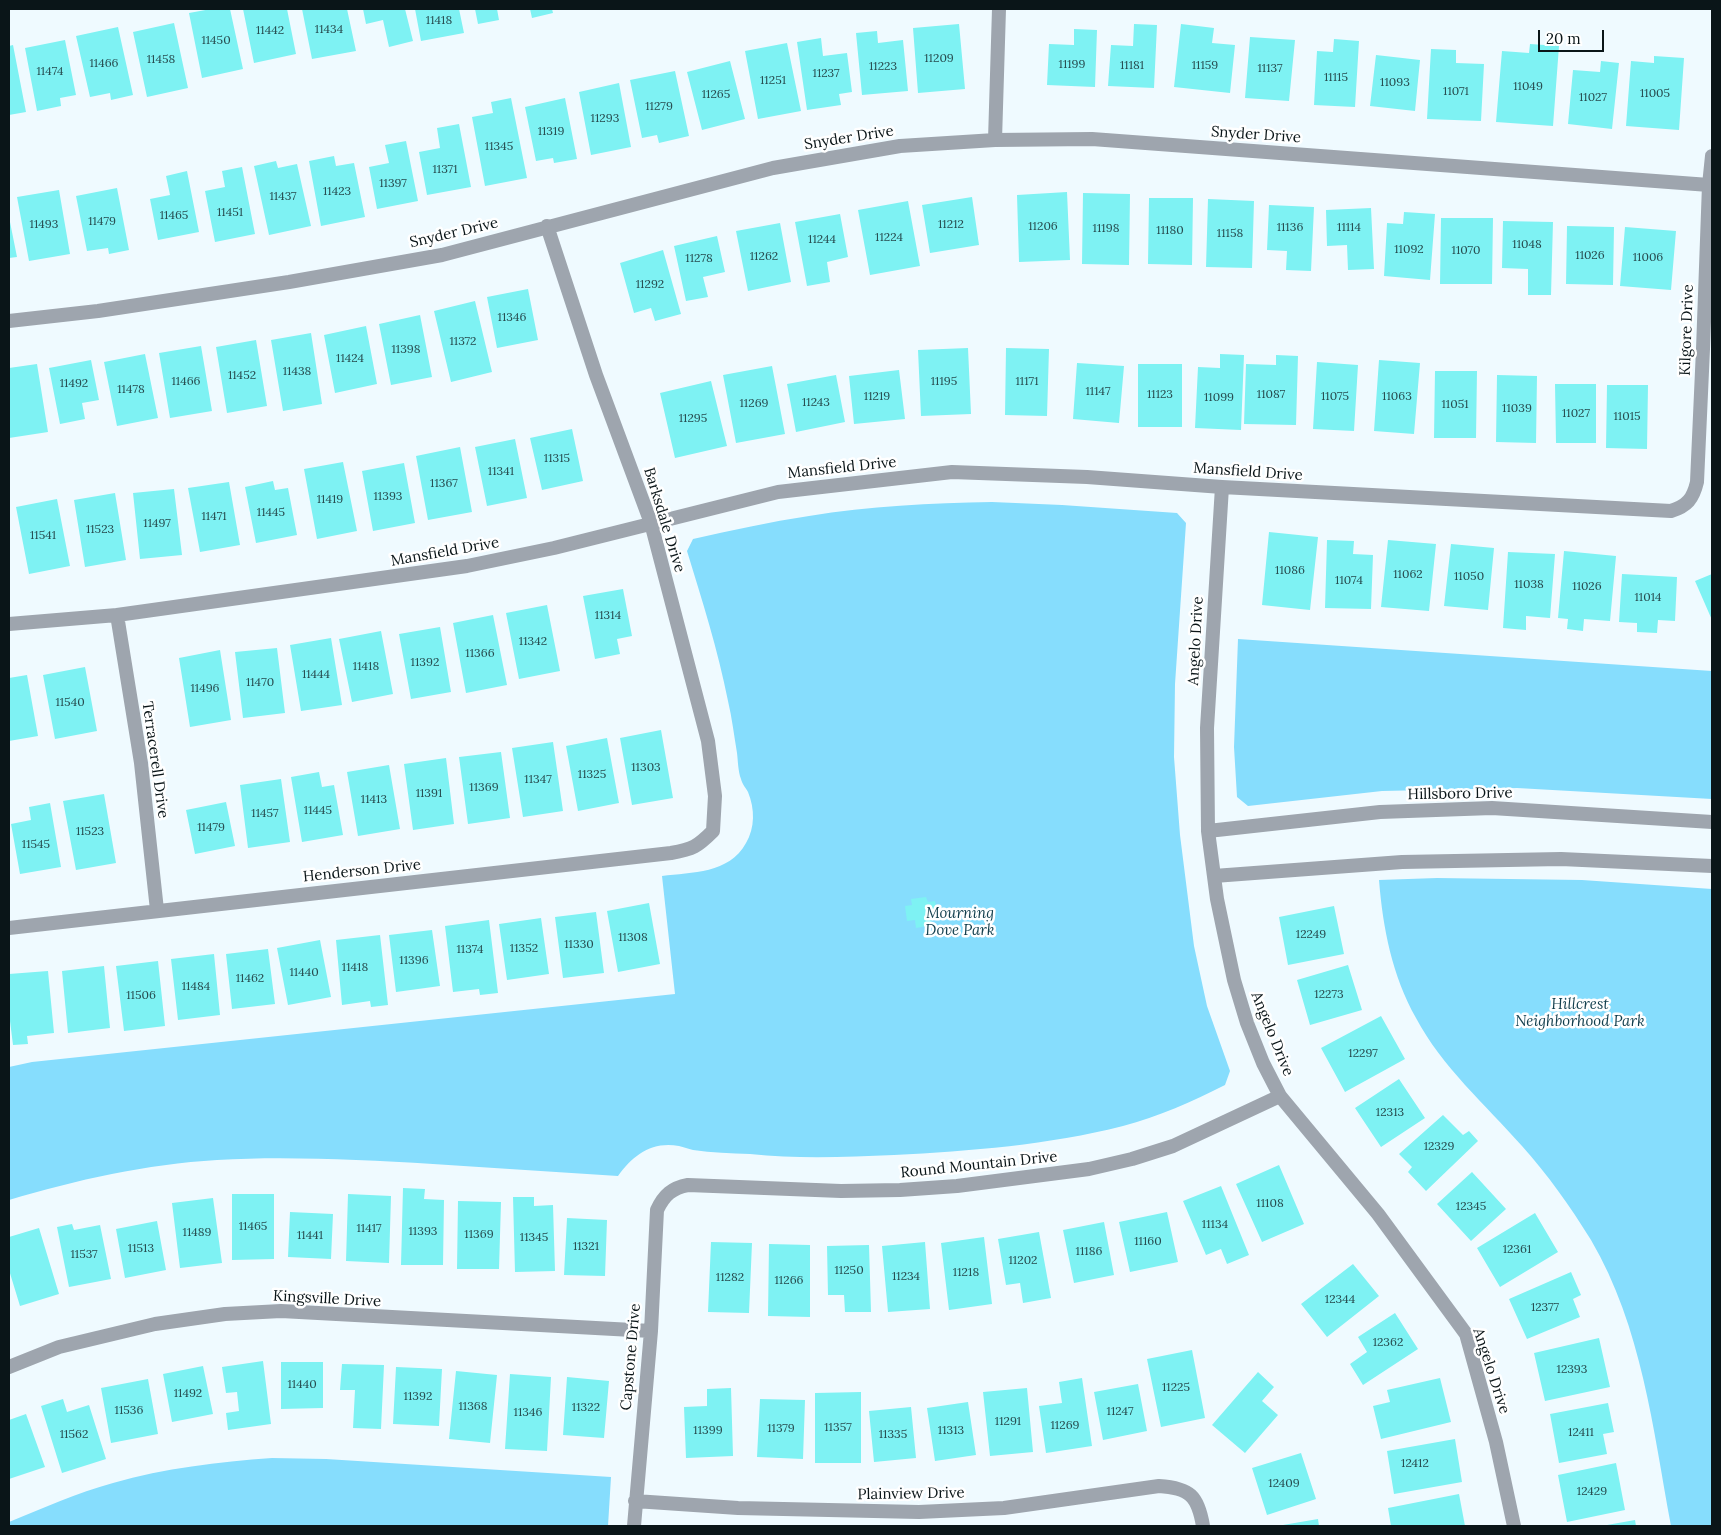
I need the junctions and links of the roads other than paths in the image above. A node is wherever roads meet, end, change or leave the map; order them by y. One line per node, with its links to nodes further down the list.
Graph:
1 (999, 9): 2 (street)
2 (995, 140): 4 (street, Snyder Drive); 5 (street, Snyder Drive)
3 (1712, 156): 4 (street, Kilgore Drive)
4 (1709, 185): 8 (street, Kilgore Drive)
5 (547, 226): 6 (street, Snyder Drive); 9 (street, Barksdale Drive)
6 (9, 321)
7 (1222, 487): 8 (street, Mansfield Drive); 9 (street, Mansfield Drive); 14 (street, Angelo Drive)
8 (1688, 504)
9 (650, 523): 10 (street, Mansfield Drive); 13 (street, Barksdale Drive)
10 (117, 614): 11 (street, Mansfield Drive); 17 (street, Terracerell Drive)
11 (9, 624)
12 (1712, 822): 14 (street, Hillsboro Drive)
13 (713, 831): 17 (street, Henderson Drive)
14 (1208, 831): 16 (street, Angelo Drive)
15 (1712, 866): 16 (street)
16 (1214, 876): 19 (street, Angelo Drive)
17 (158, 910): 18 (street, Henderson Drive)
18 (9, 928)
19 (1280, 1096): 20 (street, Round Mountain Drive); 26 (street, Angelo Drive)
20 (669, 1193): 21 (street, Capstone Drive)
21 (651, 1331): 22 (street, Kingsville Drive); 23 (street, Capstone Drive)
22 (9, 1367)
23 (635, 1501): 24 (street, Capstone Drive); 25 (street, Plainview Drive)
24 (634, 1526)
25 (1203, 1526)
26 (1514, 1526)

